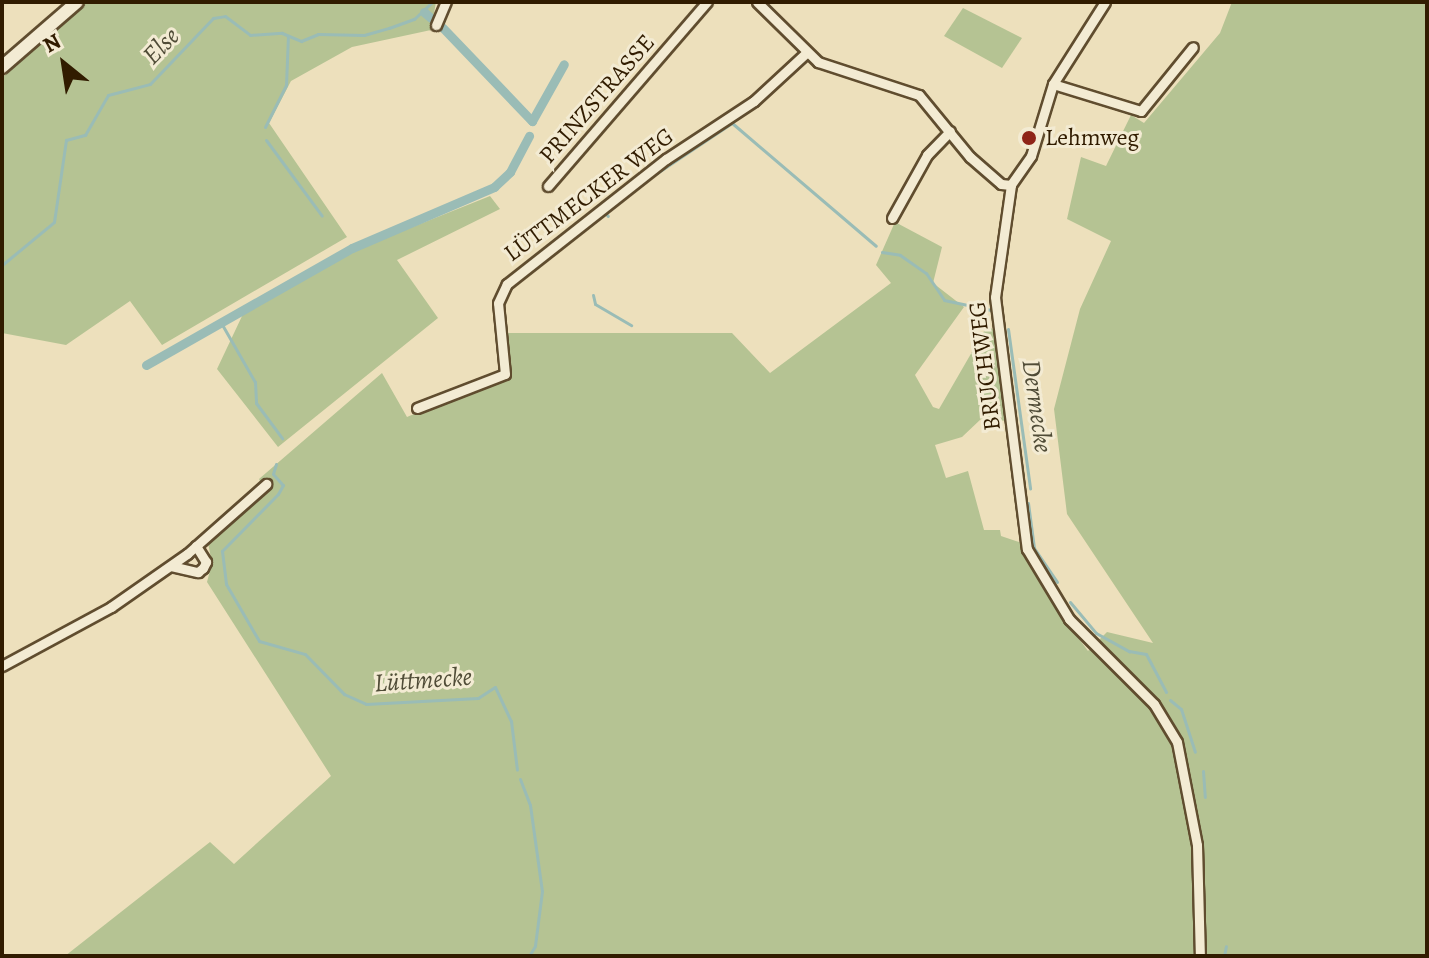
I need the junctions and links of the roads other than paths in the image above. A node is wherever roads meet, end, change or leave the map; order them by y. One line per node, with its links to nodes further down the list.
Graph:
1 (446, 2): 6 (street)
2 (707, 2): 13 (street, PRINZSTRASSE)
3 (757, 2): 8 (street)
4 (1105, 2): 10 (street, BRUCHWEG)
5 (72, 6): 9 (main road)
6 (436, 25)
7 (1193, 47): 10 (street)
8 (803, 50): 11 (street); 15 (street, LÜTTMECKER WEG)
9 (2, 67)
10 (1053, 84): 12 (street, BRUCHWEG)
11 (950, 131): 12 (street); 14 (street)
12 (1011, 185): 20 (street, BRUCHWEG)
13 (548, 186)
14 (892, 218)
15 (417, 408)
16 (266, 484): 17 (street)
17 (196, 546): 18 (street); 18 (street)
18 (171, 566): 19 (street)
19 (2, 666)
20 (1200, 956)

